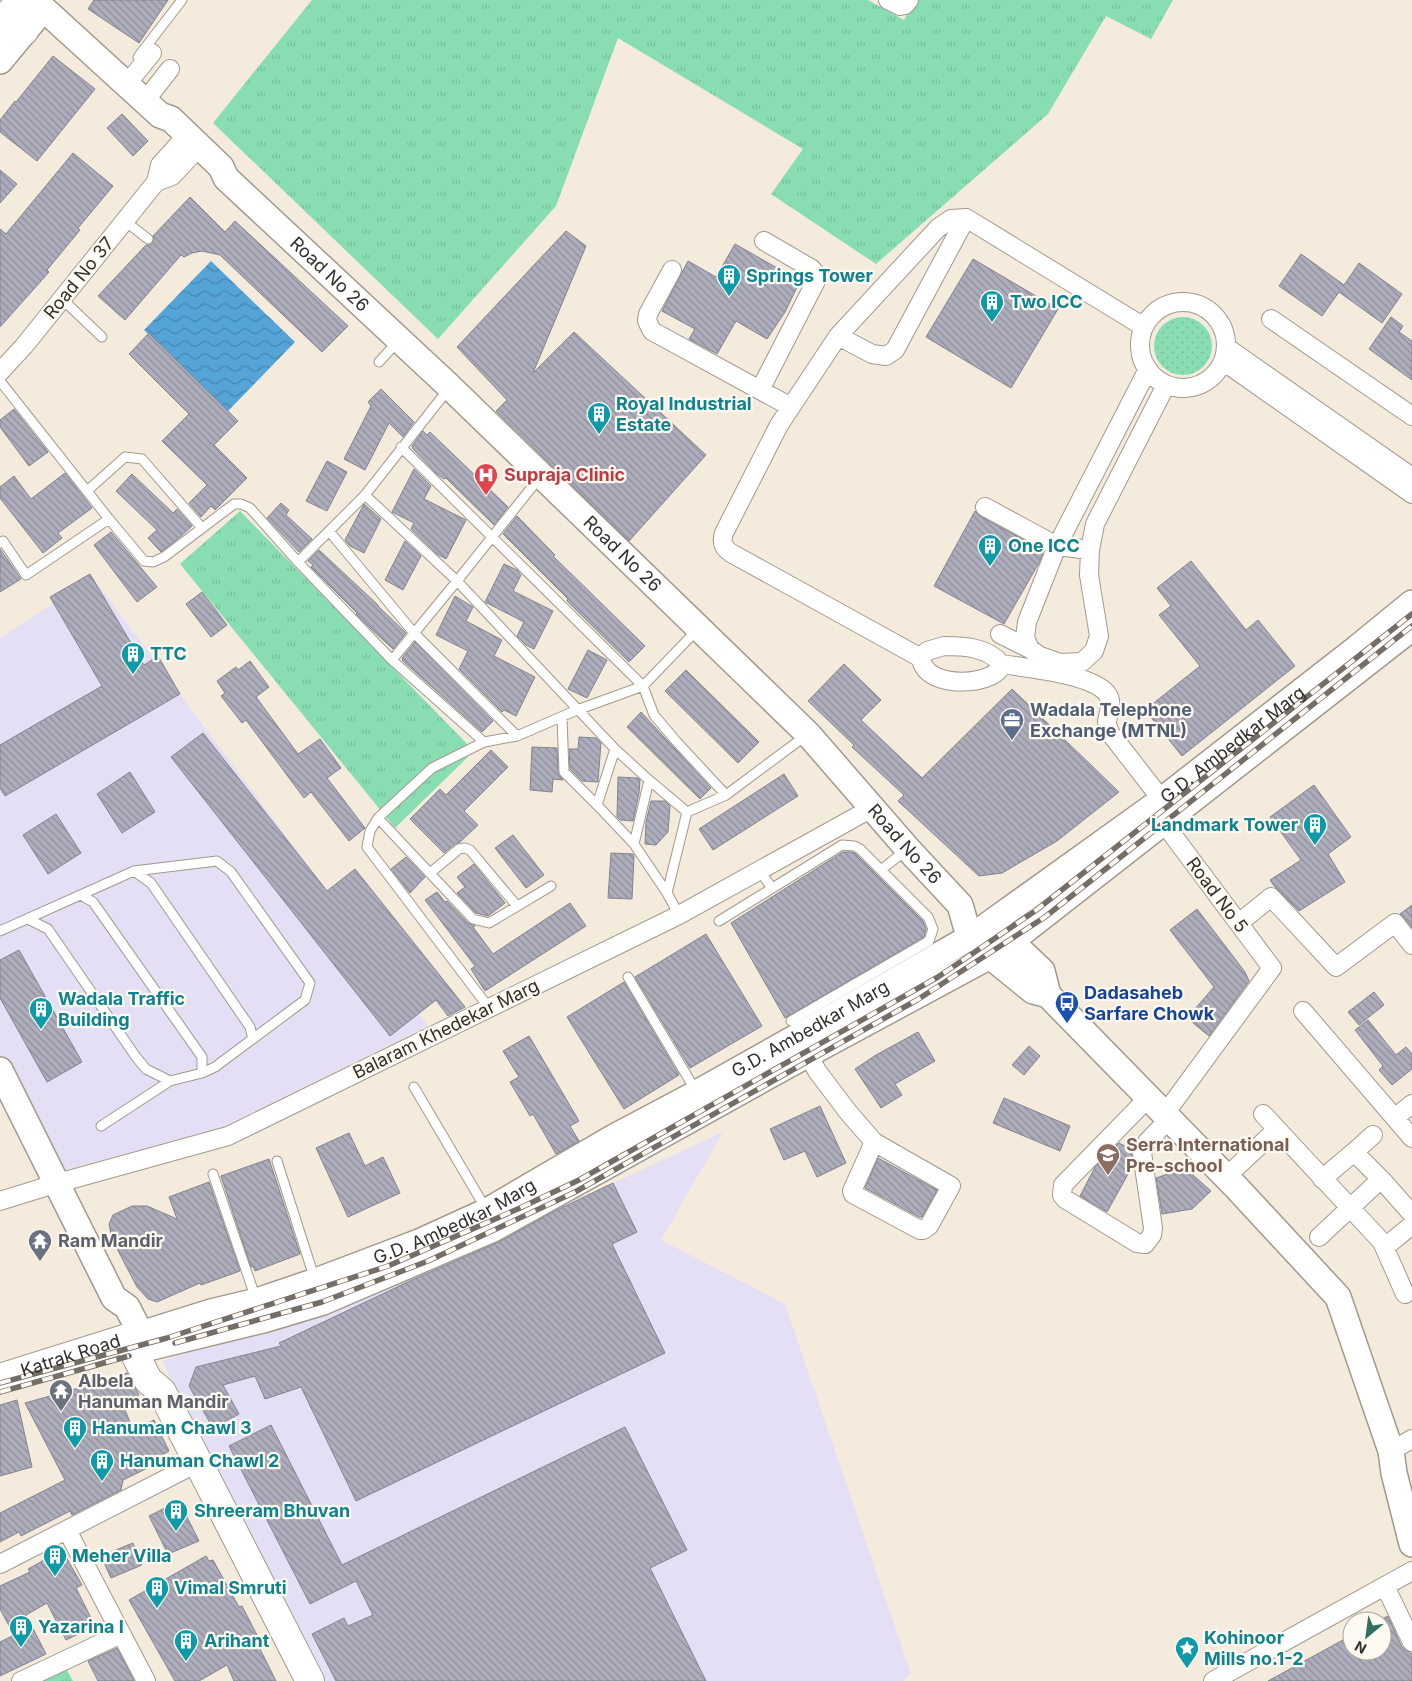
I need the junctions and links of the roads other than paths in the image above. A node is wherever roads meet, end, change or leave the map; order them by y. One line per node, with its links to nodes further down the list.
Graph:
1 (182, 0): 9 (lane)
2 (888, 0): 3 (street)
3 (909, 0)
4 (37, 2): 5 (main road); 9 (main road, Road No 26)
5 (8, 29): 7 (main road)
6 (152, 53): 9 (street)
7 (0, 61)
8 (170, 69): 10 (street)
9 (123, 82): 10 (main road, Road No 26)
10 (152, 108): 11 (main road, Road No 26)
11 (190, 145): 13 (street, Road No 37); 22 (main road, Road No 26)
12 (966, 218): 19 (street); 20 (street); 20 (street)
13 (125, 221): 14 (lane); 17 (street, Road No 37)
14 (148, 240)
15 (764, 241): 30 (street)
16 (672, 270): 30 (street)
17 (62, 299): 21 (lane); 26 (street, Road No 37)
18 (1271, 319): 32 (street)
19 (1144, 327): 23 (street); 25 (street)
20 (838, 336): 31 (street)
21 (102, 337)
22 (399, 340): 24 (lane); 29 (main road, Road No 26)
23 (1224, 354): 28 (street); 35 (street); 39 (street)
24 (379, 362)
25 (1148, 369): 28 (street); 36 (street)
26 (0, 372)
27 (0, 381): 38 (lane)
28 (1166, 385): 37 (street)
29 (450, 387): 33 (lane); 34 (main road, Road No 26)
30 (760, 390): 31 (street)
31 (791, 407): 58 (street)
32 (1412, 416)
33 (401, 447): 40 (lane); 45 (lane)
34 (541, 476): 45 (lane); 52 (main road, Road No 26)
35 (1412, 477)
36 (1092, 479): 37 (street); 47 (street)
37 (1112, 490): 48 (street)
38 (86, 491): 42 (lane); 43 (lane)
39 (1412, 494)
40 (365, 495): 44 (lane); 50 (lane)
41 (985, 506): 47 (street)
42 (109, 519): 43 (lane); 46 (lane)
43 (202, 528): 49 (lane)
44 (329, 531): 49 (lane); 55 (lane)
45 (491, 537): 50 (lane); 61 (lane)
46 (0, 543)
47 (1057, 546): 48 (street); 56 (street)
48 (1090, 550): 56 (street)
49 (298, 562): 59 (lane)
50 (457, 581): 55 (lane); 62 (lane)
51 (1412, 603): 57 (main road, G.D. Ambedkar Marg)
52 (699, 628): 61 (lane); 64 (main road, Road No 26)
53 (1412, 628): 57 (main road, G.D. Ambedkar Marg)
54 (1001, 630): 56 (street)
55 (414, 633): 59 (lane); 65 (lane)
56 (1027, 644)
57 (1363, 655): 72 (main road, G.D. Ambedkar Marg)
58 (922, 658): 60 (street); 60 (street)
59 (392, 660): 66 (lane)
60 (1001, 664): 72 (street, Road No 5)
61 (643, 686): 62 (lane); 69 (lane)
62 (577, 710): 63 (lane); 67 (lane)
63 (562, 717): 65 (lane); 70 (lane)
64 (808, 734): 69 (lane); 71 (main road, Road No 26)
65 (517, 736): 66 (lane)
66 (484, 742): 74 (lane)
67 (615, 749): 68 (lane); 70 (lane)
68 (649, 780): 73 (lane); 75 (lane)
69 (726, 796): 73 (lane)
70 (597, 805): 75 (lane)
71 (872, 808): 76 (main road, Road No 26); 77 (street, Balaram Khedekar Marg)
72 (1159, 810): 89 (street, Road No 5); 90 (main road, G.D. Ambedkar Marg); 92 (main road, G.D. Ambedkar Marg)
73 (687, 812): 83 (lane)
74 (378, 818): 80 (lane); 98 (lane)
75 (634, 844): 83 (lane)
76 (907, 848): 78 (lane); 90 (main road, Road No 26)
77 (759, 870): 82 (lane); 86 (street, Balaram Khedekar Marg)
78 (881, 870): 82 (lane); 97 (lane)
79 (134, 871): 84 (lane); 100 (lane); 100 (lane)
80 (430, 873): 85 (lane); 85 (lane)
81 (551, 886): 85 (lane)
82 (772, 888): 88 (lane)
83 (667, 893): 86 (lane)
84 (81, 895): 87 (lane); 103 (lane)
85 (517, 906)
86 (679, 915): 98 (street, Balaram Khedekar Marg)
87 (28, 919): 91 (lane); 104 (lane)
88 (719, 921)
89 (1239, 924): 93 (street); 108 (street, Road No 5)
90 (983, 929): 92 (main road); 94 (main road, Road No 26); 97 (main road, G.D. Ambedkar Marg)
91 (0, 932)
92 (1010, 942): 94 (main road, G.D. Ambedkar Marg); 96 (main road)
93 (1412, 945)
94 (990, 956): 96 (main road, Road No 26); 101 (main road, G.D. Ambedkar Marg)
95 (628, 977): 106 (lane)
96 (1048, 995): 108 (main road)
97 (833, 1006): 101 (main road, G.D. Ambedkar Marg)
98 (489, 1008): 125 (street, Balaram Khedekar Marg)
99 (1303, 1010): 110 (street)
100 (253, 1039): 103 (lane)
101 (797, 1044): 106 (main road, G.D. Ambedkar Marg); 116 (street); 120 (main road, G.D. Ambedkar Marg)
102 (0, 1070): 125 (main road)
103 (202, 1073): 104 (lane)
104 (170, 1081): 112 (lane)
105 (414, 1087): 129 (lane)
106 (697, 1093): 120 (main road, G.D. Ambedkar Marg)
107 (1412, 1104): 110 (street)
108 (1161, 1111): 111 (street); 117 (street); 122 (main road)
109 (1263, 1114): 113 (street)
110 (1396, 1118): 115 (street)
111 (1125, 1122): 117 (street); 117 (street)
112 (101, 1126)
113 (1277, 1129): 122 (street); 123 (street)
114 (1373, 1136): 118 (street)
115 (1412, 1138)
116 (874, 1142): 116 (street)
117 (1147, 1142)
118 (1354, 1152): 123 (street); 124 (street)
119 (278, 1161): 133 (lane)
120 (593, 1161): 129 (main road, G.D. Ambedkar Marg)
121 (213, 1174): 135 (lane)
122 (1226, 1177): 142 (main road)
123 (1322, 1179): 127 (street)
124 (1381, 1179): 127 (street); 128 (street)
125 (58, 1183): 126 (street, Balaram Khedekar Marg); 136 (main road)
126 (0, 1201)
127 (1350, 1209): 131 (street); 132 (street)
128 (1412, 1214)
129 (490, 1220): 133 (main road, G.D. Ambedkar Marg)
130 (1412, 1225): 132 (street)
131 (1319, 1237)
132 (1385, 1247): 134 (street)
133 (319, 1292): 135 (main road, G.D. Ambedkar Marg)
134 (1405, 1294)
135 (260, 1311): 136 (main road, G.D. Ambedkar Marg)
136 (143, 1343): 137 (main road, Katrak Road); 141 (main road)
137 (61, 1368): 138 (main road, Katrak Road); 139 (main road, Katrak Road)
138 (0, 1378)
139 (0, 1395)
140 (1412, 1439): 142 (street)
141 (199, 1462): 143 (street); 152 (main road)
142 (1396, 1466): 144 (main road)
143 (67, 1530): 145 (street); 148 (street)
144 (1412, 1544)
145 (0, 1564)
146 (1412, 1571): 147 (street)
147 (1385, 1586): 149 (street); 153 (street)
148 (121, 1634): 150 (street); 151 (street)
149 (1412, 1642)
150 (20, 1681)
151 (146, 1681)
152 (310, 1681)
153 (1212, 1681)

